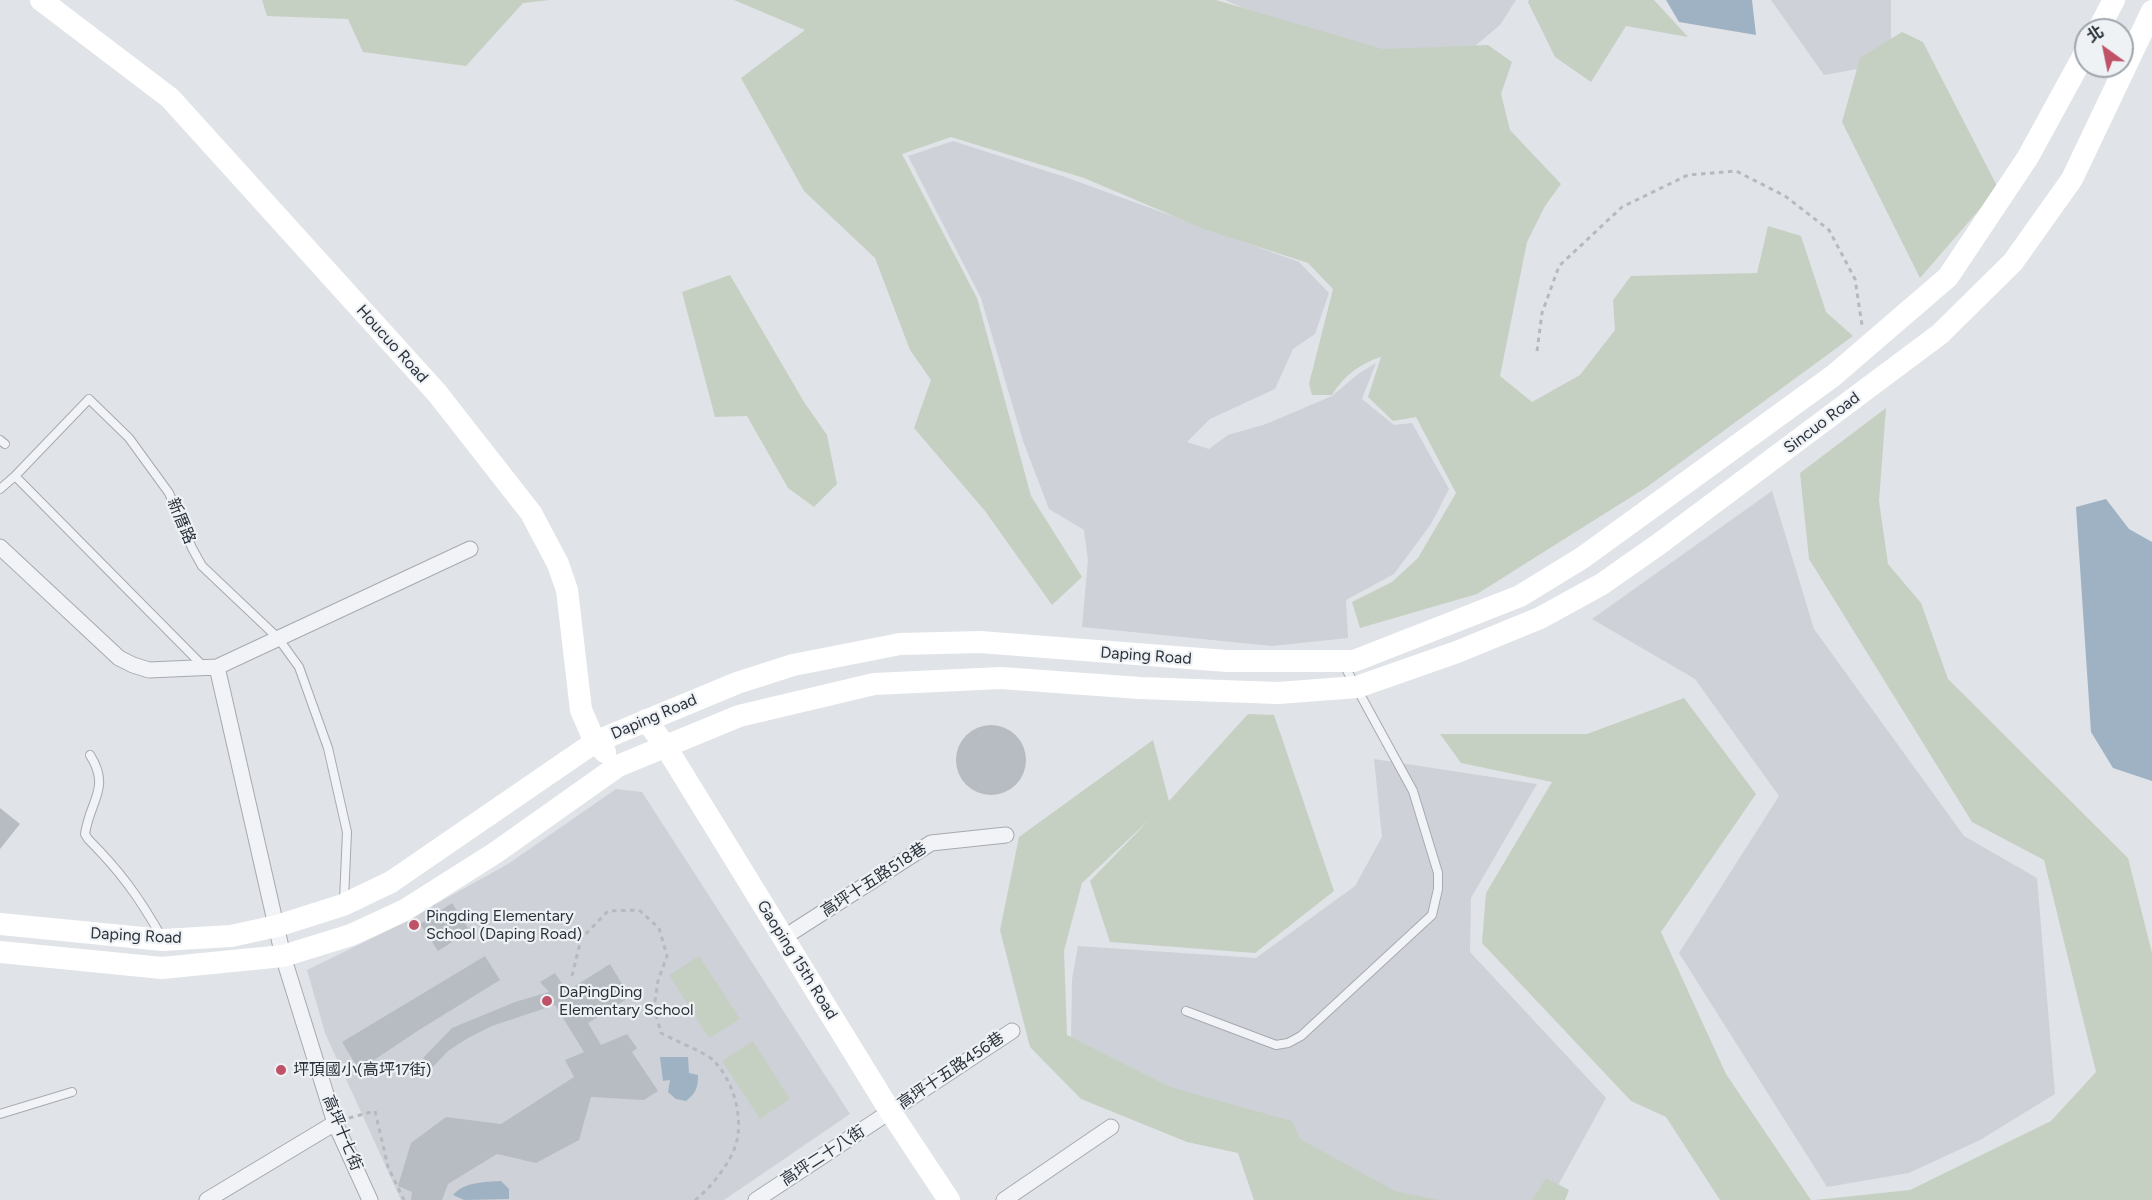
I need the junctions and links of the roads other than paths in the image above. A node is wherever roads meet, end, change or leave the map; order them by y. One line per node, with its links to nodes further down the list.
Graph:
1 (41, 0): 15 (street, Houcuo Road)
2 (2114, 0): 4 (street)
3 (2152, 11): 13 (street, Sincuo Road)
4 (2104, 18)
5 (2074, 73): 11 (street, Sincuo Road)
6 (15, 477): 7 (lane); 10 (lane, 新厝路); 12 (lane)
7 (0, 489)
8 (0, 547): 12 (street)
9 (470, 549): 10 (street)
10 (278, 638): 12 (street); 20 (lane, 新厝路)
11 (1348, 661): 13 (lane); 14 (street, Daping Road)
12 (211, 667): 22 (street)
13 (1357, 687): 16 (street, Daping Road); 27 (lane)
14 (646, 720): 15 (street, Daping Road); 16 (street, Gaoping 15th Road)
15 (595, 742): 18 (street, Houcuo Road); 20 (street, Daping Road)
16 (666, 747): 18 (street, Daping Road); 23 (street, Gaoping 15th Road)
17 (90, 755): 24 (lane)
18 (618, 766): 26 (street, Daping Road)
19 (1006, 835): 23 (street, 高坪十五路518巷)
20 (343, 905): 22 (street, Daping Road)
21 (0, 924): 24 (street, Daping Road)
22 (277, 926): 24 (street, Daping Road); 26 (street, 高坪十七街)
23 (783, 938): 30 (street, Gaoping 15th Road)
24 (163, 940)
25 (0, 952): 26 (street, Daping Road)
26 (283, 956): 32 (street, 高坪十七街)
27 (1186, 1011)
28 (1012, 1031): 30 (street, 高坪十五路456巷)
29 (72, 1092): 31 (lane)
30 (890, 1111): 36 (street, 高坪二十八街); 37 (street, Gaoping 15th Road)
31 (0, 1114)
32 (335, 1123): 34 (street); 35 (street, 高坪十七街)
33 (1111, 1127): 38 (street)
34 (207, 1200)
35 (370, 1200)
36 (756, 1200)
37 (950, 1200)
38 (1004, 1200)

